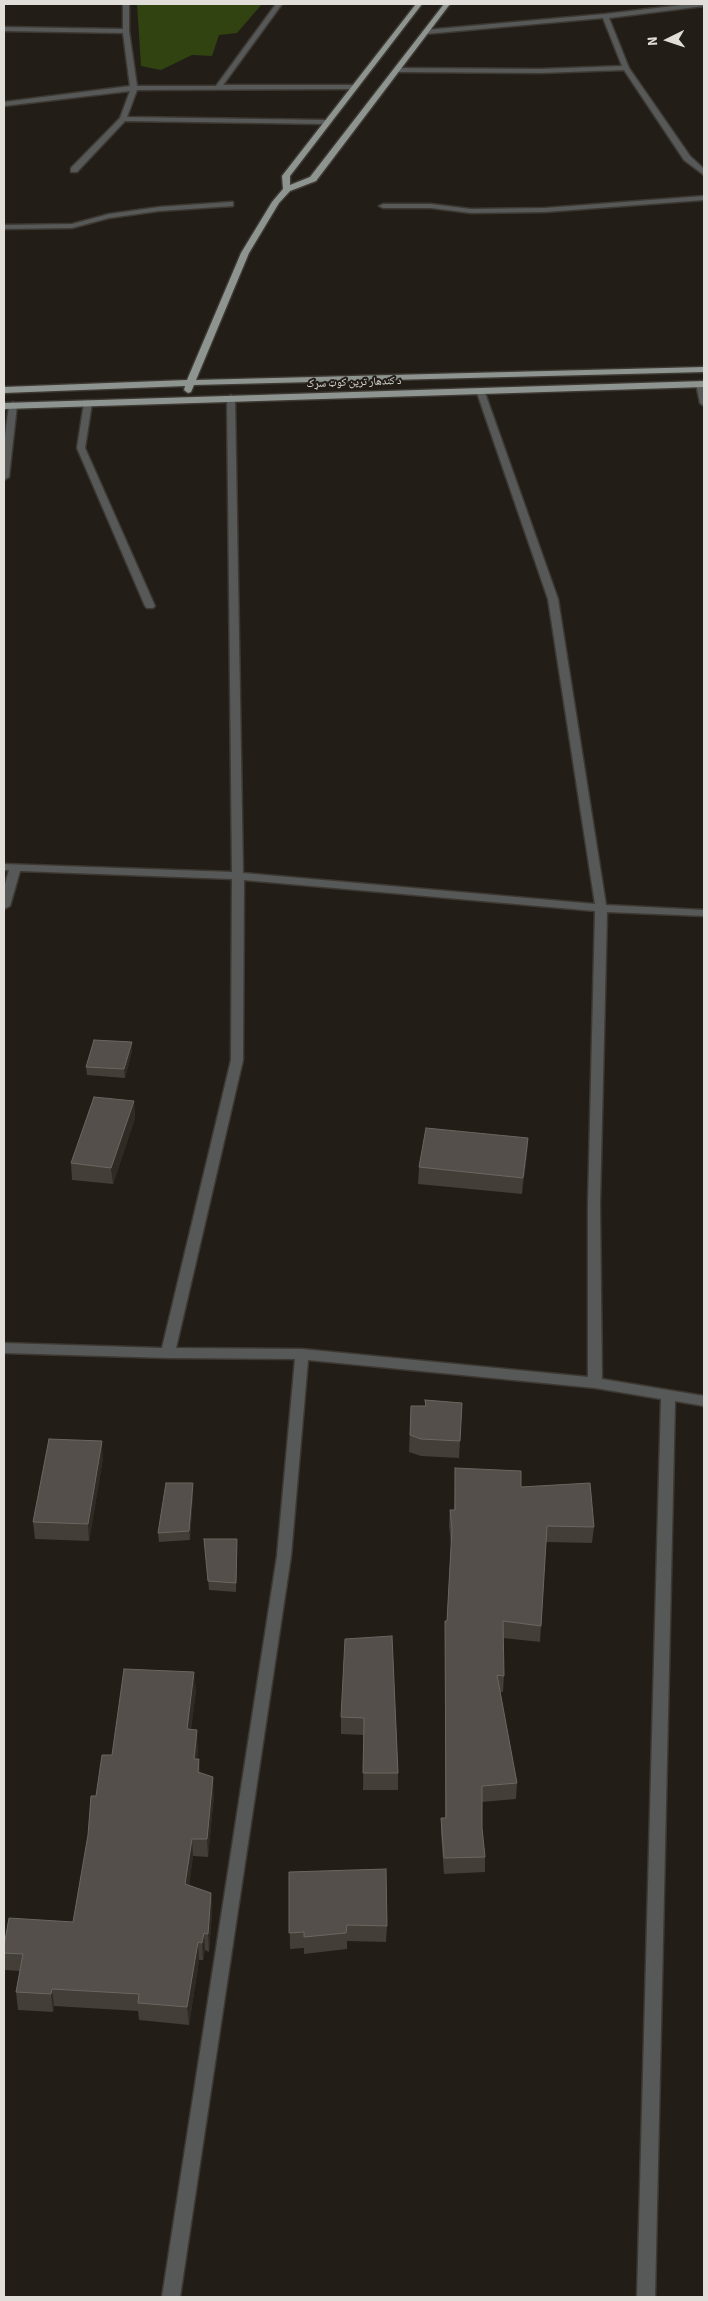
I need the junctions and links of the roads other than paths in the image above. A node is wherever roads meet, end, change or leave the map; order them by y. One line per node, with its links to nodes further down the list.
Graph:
1 (126, 4): 8 (street)
2 (280, 4): 14 (street)
3 (419, 4): 12 (main road)
4 (447, 4): 9 (main road)
5 (704, 4): 6 (street)
6 (605, 16): 9 (street); 10 (street)
7 (4, 29): 8 (street)
8 (126, 31): 13 (street)
9 (425, 32): 11 (main road)
10 (626, 68): 11 (street); 19 (street)
11 (397, 70): 20 (main road)
12 (353, 87): 14 (street); 17 (main road)
13 (134, 88): 14 (street); 15 (street); 16 (street)
14 (218, 88)
15 (4, 104)
16 (123, 119): 17 (street); 18 (street)
17 (326, 122): 20 (main road)
18 (74, 170)
19 (704, 174)
20 (287, 189): 27 (main road)
21 (704, 198): 23 (street)
22 (230, 204): 24 (street)
23 (384, 206)
24 (4, 227)
25 (704, 370): 26 (main road, د کندهار ترين کوټ سړک)
26 (647, 371): 27 (main road, د کندهار ترين کوټ سړک); 29 (main road)
27 (189, 383): 30 (main road, د کندهار ترين کوټ سړک); 33 (main road)
28 (702, 384): 29 (main road, د کندهار ترين کوټ سړک); 35 (street)
29 (652, 386): 31 (main road, د کندهار ترين کوټ سړک)
30 (4, 390)
31 (480, 390): 32 (main road, د کندهار ترين کوټ سړک); 42 (street)
32 (231, 398): 33 (main road, د کندهار ترين کوټ سړک); 40 (street)
33 (186, 400): 34 (main road, د کندهار ترين کوټ سړک)
34 (88, 403): 36 (main road, د کندهار ترين کوټ سړک); 38 (street)
35 (704, 403)
36 (8, 406): 37 (street)
37 (4, 477)
38 (150, 606)
39 (9, 868): 40 (street); 41 (street)
40 (238, 876): 42 (street); 45 (street)
41 (4, 906)
42 (602, 908): 43 (street); 47 (street)
43 (704, 913)
44 (4, 1350): 45 (street)
45 (168, 1353): 46 (street)
46 (302, 1354): 47 (street); 50 (street)
47 (595, 1383): 48 (street)
48 (668, 1395): 49 (street); 51 (street)
49 (704, 1401)
50 (171, 2297)
51 (646, 2297)

